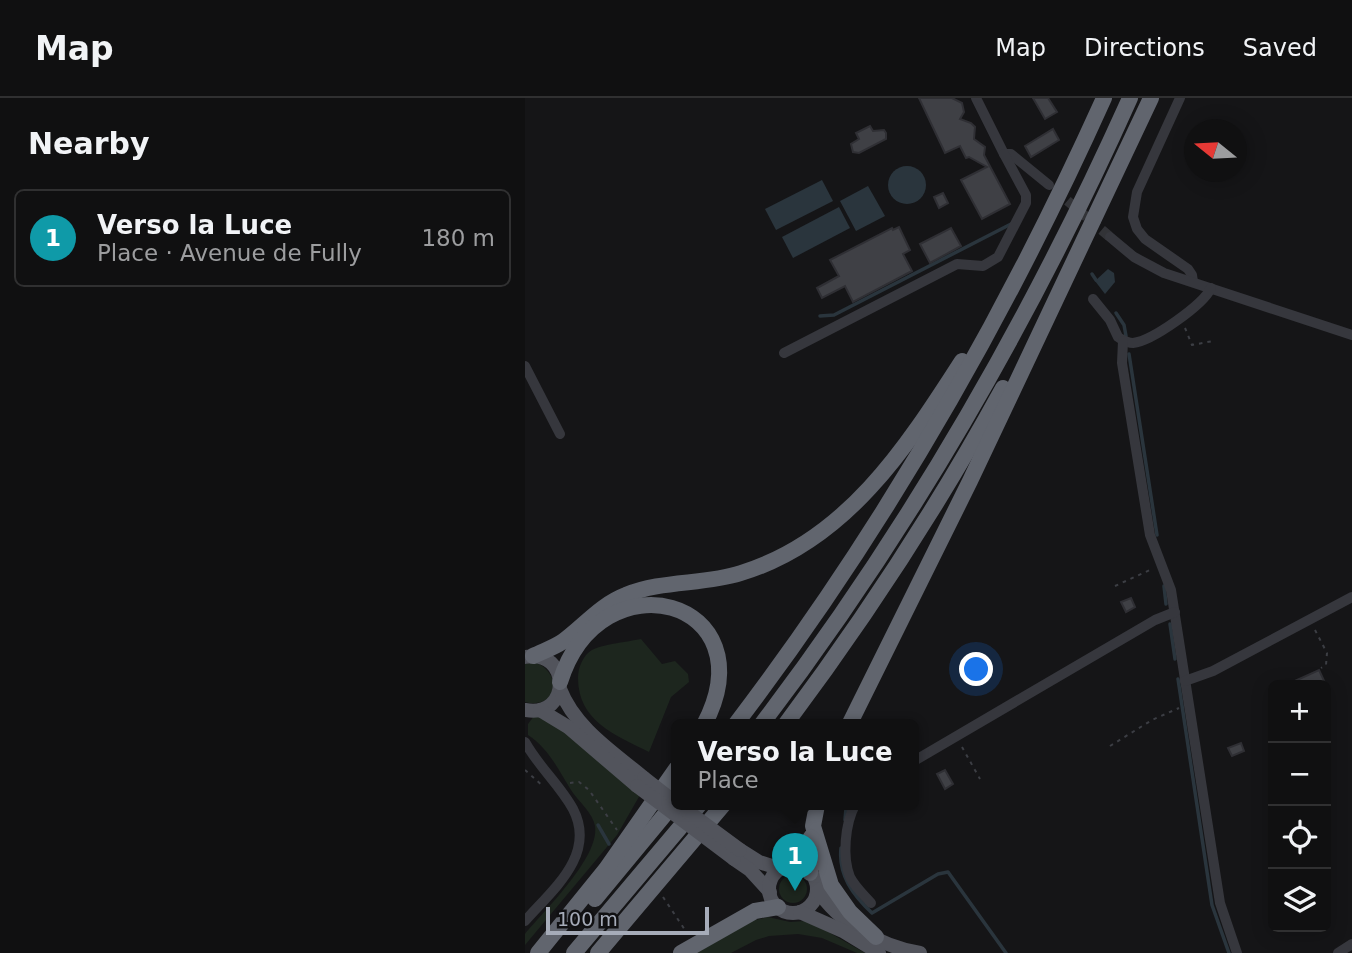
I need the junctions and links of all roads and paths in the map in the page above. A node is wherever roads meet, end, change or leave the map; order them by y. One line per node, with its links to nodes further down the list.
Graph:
1 (976, 98): 6 (street)
2 (1104, 98): 9 (highway)
3 (1130, 98): 34 (highway)
4 (1151, 98): 7 (highway)
5 (1180, 98): 11 (street)
6 (1004, 155): 8 (street); 18 (street)
7 (1118, 169): 35 (highway); 36 (highway)
8 (1049, 185)
9 (1040, 233): 26 (highway); 33 (highway)
10 (1109, 237): 11 (street)
11 (1193, 282): 12 (street)
12 (1211, 288): 14 (street); 15 (street)
13 (1093, 299): 16 (street)
14 (1181, 317): 16 (street); 17 (path)
15 (1352, 335)
16 (1123, 341): 21 (street)
17 (1213, 341)
18 (784, 353)
19 (525, 366): 20 (street)
20 (560, 434)
21 (1162, 566): 22 (path); 24 (street)
22 (1115, 586)
23 (1352, 597): 25 (street)
24 (1175, 612): 28 (street); 37 (street)
25 (1309, 620): 27 (path); 28 (street)
26 (528, 656): 29 (main road)
27 (1321, 668)
28 (1185, 681): 30 (street)
29 (560, 685): 31 (main road); 32 (highway); 43 (main road)
30 (1189, 707): 39 (path); 75 (street)
31 (533, 710): 43 (main road)
32 (706, 719)
33 (739, 719)
34 (765, 719)
35 (789, 719)
36 (852, 719)
37 (956, 737): 40 (street); 42 (path)
38 (525, 742): 44 (street)
39 (1110, 746)
40 (919, 758)
41 (671, 776): 69 (highway)
42 (980, 779)
43 (641, 782): 45 (main road, bridge); 46 (main road, bridge)
44 (556, 787): 55 (path); 65 (street)
45 (671, 800)
46 (671, 805)
47 (671, 810): 70 (highway)
48 (678, 810): 56 (main road, bridge)
49 (685, 810): 56 (main road, bridge)
50 (695, 810): 71 (highway)
51 (719, 810): 72 (highway)
52 (816, 810): 54 (highway)
53 (853, 810): 62 (street)
54 (813, 826): 58 (highway); 68 (highway)
55 (620, 834)
56 (737, 855): 57 (main road); 60 (main road)
57 (781, 869): 58 (main road); 60 (main road)
58 (810, 873): 59 (main road)
59 (817, 889): 64 (main road); 68 (main road)
60 (770, 892): 63 (main road)
61 (663, 897): 66 (path)
62 (871, 903)
63 (778, 907): 64 (main road); 73 (highway)
64 (800, 912): 68 (main road)
65 (525, 921)
66 (687, 933)
67 (1352, 944): 76 (street)
68 (877, 945): 74 (main road)
69 (538, 953)
70 (546, 953)
71 (574, 953)
72 (599, 953)
73 (681, 953)
74 (920, 953)
75 (1237, 953)
76 (1338, 953)

